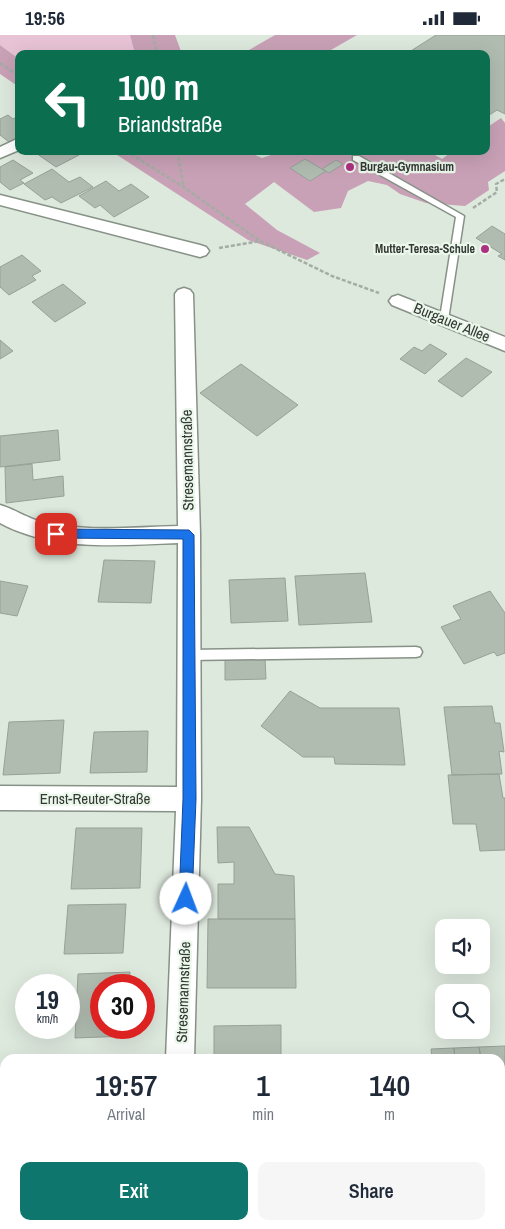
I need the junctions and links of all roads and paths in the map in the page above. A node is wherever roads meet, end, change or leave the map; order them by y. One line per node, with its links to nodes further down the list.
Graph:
1 (153, 35): 2 (path)
2 (156, 50)
3 (0, 63): 4 (path)
4 (15, 73)
5 (15, 145): 6 (street)
6 (0, 153)
7 (132, 155): 11 (path)
8 (178, 155): 11 (path)
9 (356, 158): 13 (lane)
10 (505, 179): 13 (path)
11 (185, 188): 14 (path)
12 (0, 200): 15 (street)
13 (460, 216): 18 (lane)
14 (260, 241): 15 (path); 17 (path)
15 (200, 251)
16 (184, 294): 21 (street, Stresemannstraße)
17 (398, 301): 18 (street, Burgauer Allee)
18 (446, 319): 19 (street, Burgauer Allee)
19 (505, 344)
20 (0, 513): 21 (street)
21 (189, 535): 23 (street, Stresemannstraße)
22 (416, 652): 23 (lane)
23 (189, 655): 25 (street, Stresemannstraße)
24 (0, 798): 25 (street, Ernst-Reuter-Straße)
25 (189, 799): 26 (street, Stresemannstraße)
26 (180, 1054)

